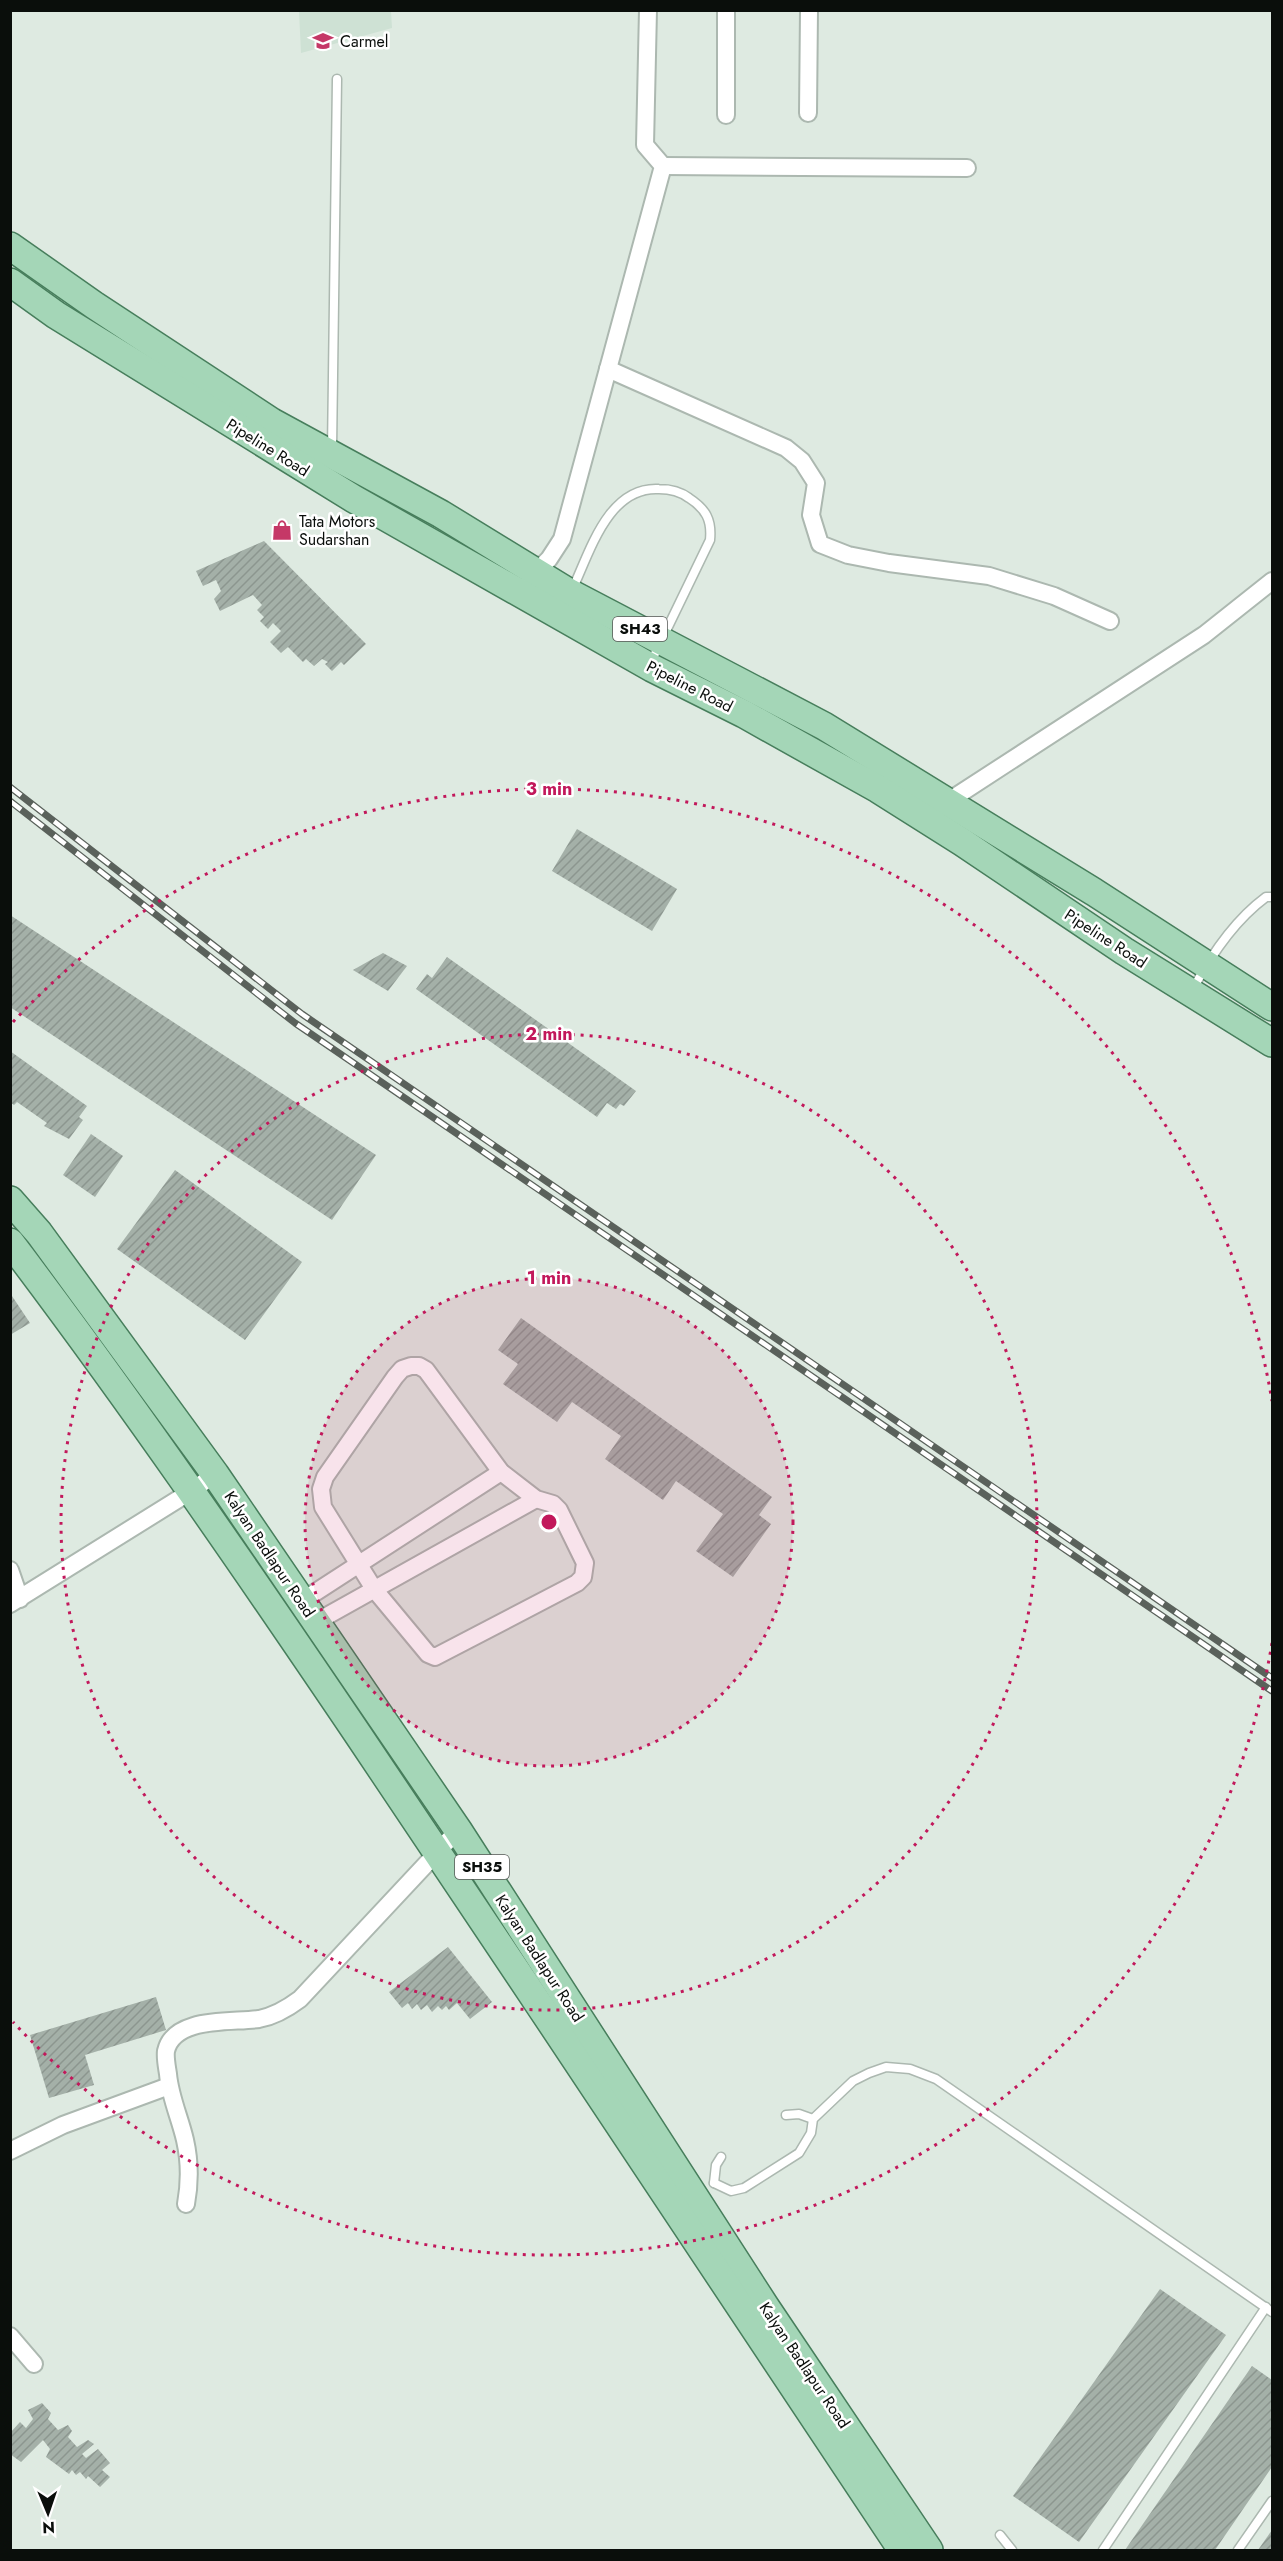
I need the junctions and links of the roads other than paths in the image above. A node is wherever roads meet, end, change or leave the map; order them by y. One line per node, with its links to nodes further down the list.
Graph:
1 (648, 10): 7 (street)
2 (726, 10): 6 (street)
3 (809, 10): 5 (street)
4 (338, 78): 12 (lane)
5 (808, 113)
6 (726, 115)
7 (663, 166): 8 (street); 11 (street)
8 (967, 168)
9 (10, 246): 12 (main road, Pipeline Road / SH43)
10 (10, 282): 12 (main road, Pipeline Road / SH43)
11 (608, 369): 13 (street); 17 (street)
12 (325, 466): 13 (main road, Pipeline Road / SH43); 16 (main road, Pipeline Road / SH43)
13 (534, 571): 15 (main road, Pipeline Road / SH43); 16 (street)
14 (1272, 581): 20 (street)
15 (570, 593): 18 (main road, Pipeline Road / SH43); 18 (lane)
16 (520, 594): 19 (main road, Pipeline Road / SH43)
17 (1110, 621)
18 (662, 641): 19 (lane); 20 (main road, Pipeline Road / SH43)
19 (649, 666): 21 (main road, Pipeline Road / SH43)
20 (947, 801): 21 (street); 23 (main road, Pipeline Road / SH43)
21 (925, 818): 24 (main road, Pipeline Road / SH43)
22 (1272, 897): 23 (lane)
23 (1206, 964): 24 (lane); 25 (main road, Pipeline Road / SH43)
24 (1192, 993): 25 (main road, Pipeline Road / SH43)
25 (1260, 1010): 26 (main road, Pipeline Road / SH43)
26 (1272, 1043)
27 (10, 1200): 30 (main road, Kalyan Badlapur Road / SH35)
28 (10, 1242): 31 (main road, Kalyan Badlapur Road / SH35)
29 (501, 1472): 32 (street); 33 (street); 33 (street)
30 (215, 1474): 31 (street); 37 (main road, Kalyan Badlapur Road / SH35)
31 (193, 1490): 36 (street); 39 (main road, Kalyan Badlapur Road / SH35)
32 (536, 1499): 35 (street); 35 (street)
33 (359, 1566): 35 (street); 37 (street)
34 (10, 1570): 36 (street)
35 (374, 1589): 37 (street)
36 (15, 1601)
37 (309, 1612): 38 (main road, Kalyan Badlapur Road / SH35)
38 (458, 1830): 39 (street); 40 (main road, Kalyan Badlapur Road / SH35)
39 (438, 1852): 40 (main road, Kalyan Badlapur Road / SH35); 41 (street)
40 (560, 2011): 46 (main road, Kalyan Badlapur Road / SH35)
41 (169, 2086): 44 (street); 47 (street)
42 (786, 2115): 43 (lane)
43 (813, 2119): 46 (lane); 48 (lane)
44 (10, 2151)
45 (721, 2157): 46 (lane)
46 (692, 2187): 53 (main road, Kalyan Badlapur Road / SH35); 54 (main road, Kalyan Badlapur Road / SH35)
47 (186, 2204)
48 (1269, 2309): 56 (lane)
49 (10, 2336): 50 (street)
50 (34, 2364)
51 (1272, 2500): 57 (lane)
52 (1000, 2535): 55 (lane)
53 (902, 2550)
54 (929, 2550)
55 (1012, 2550)
56 (1103, 2550)
57 (1238, 2550)

